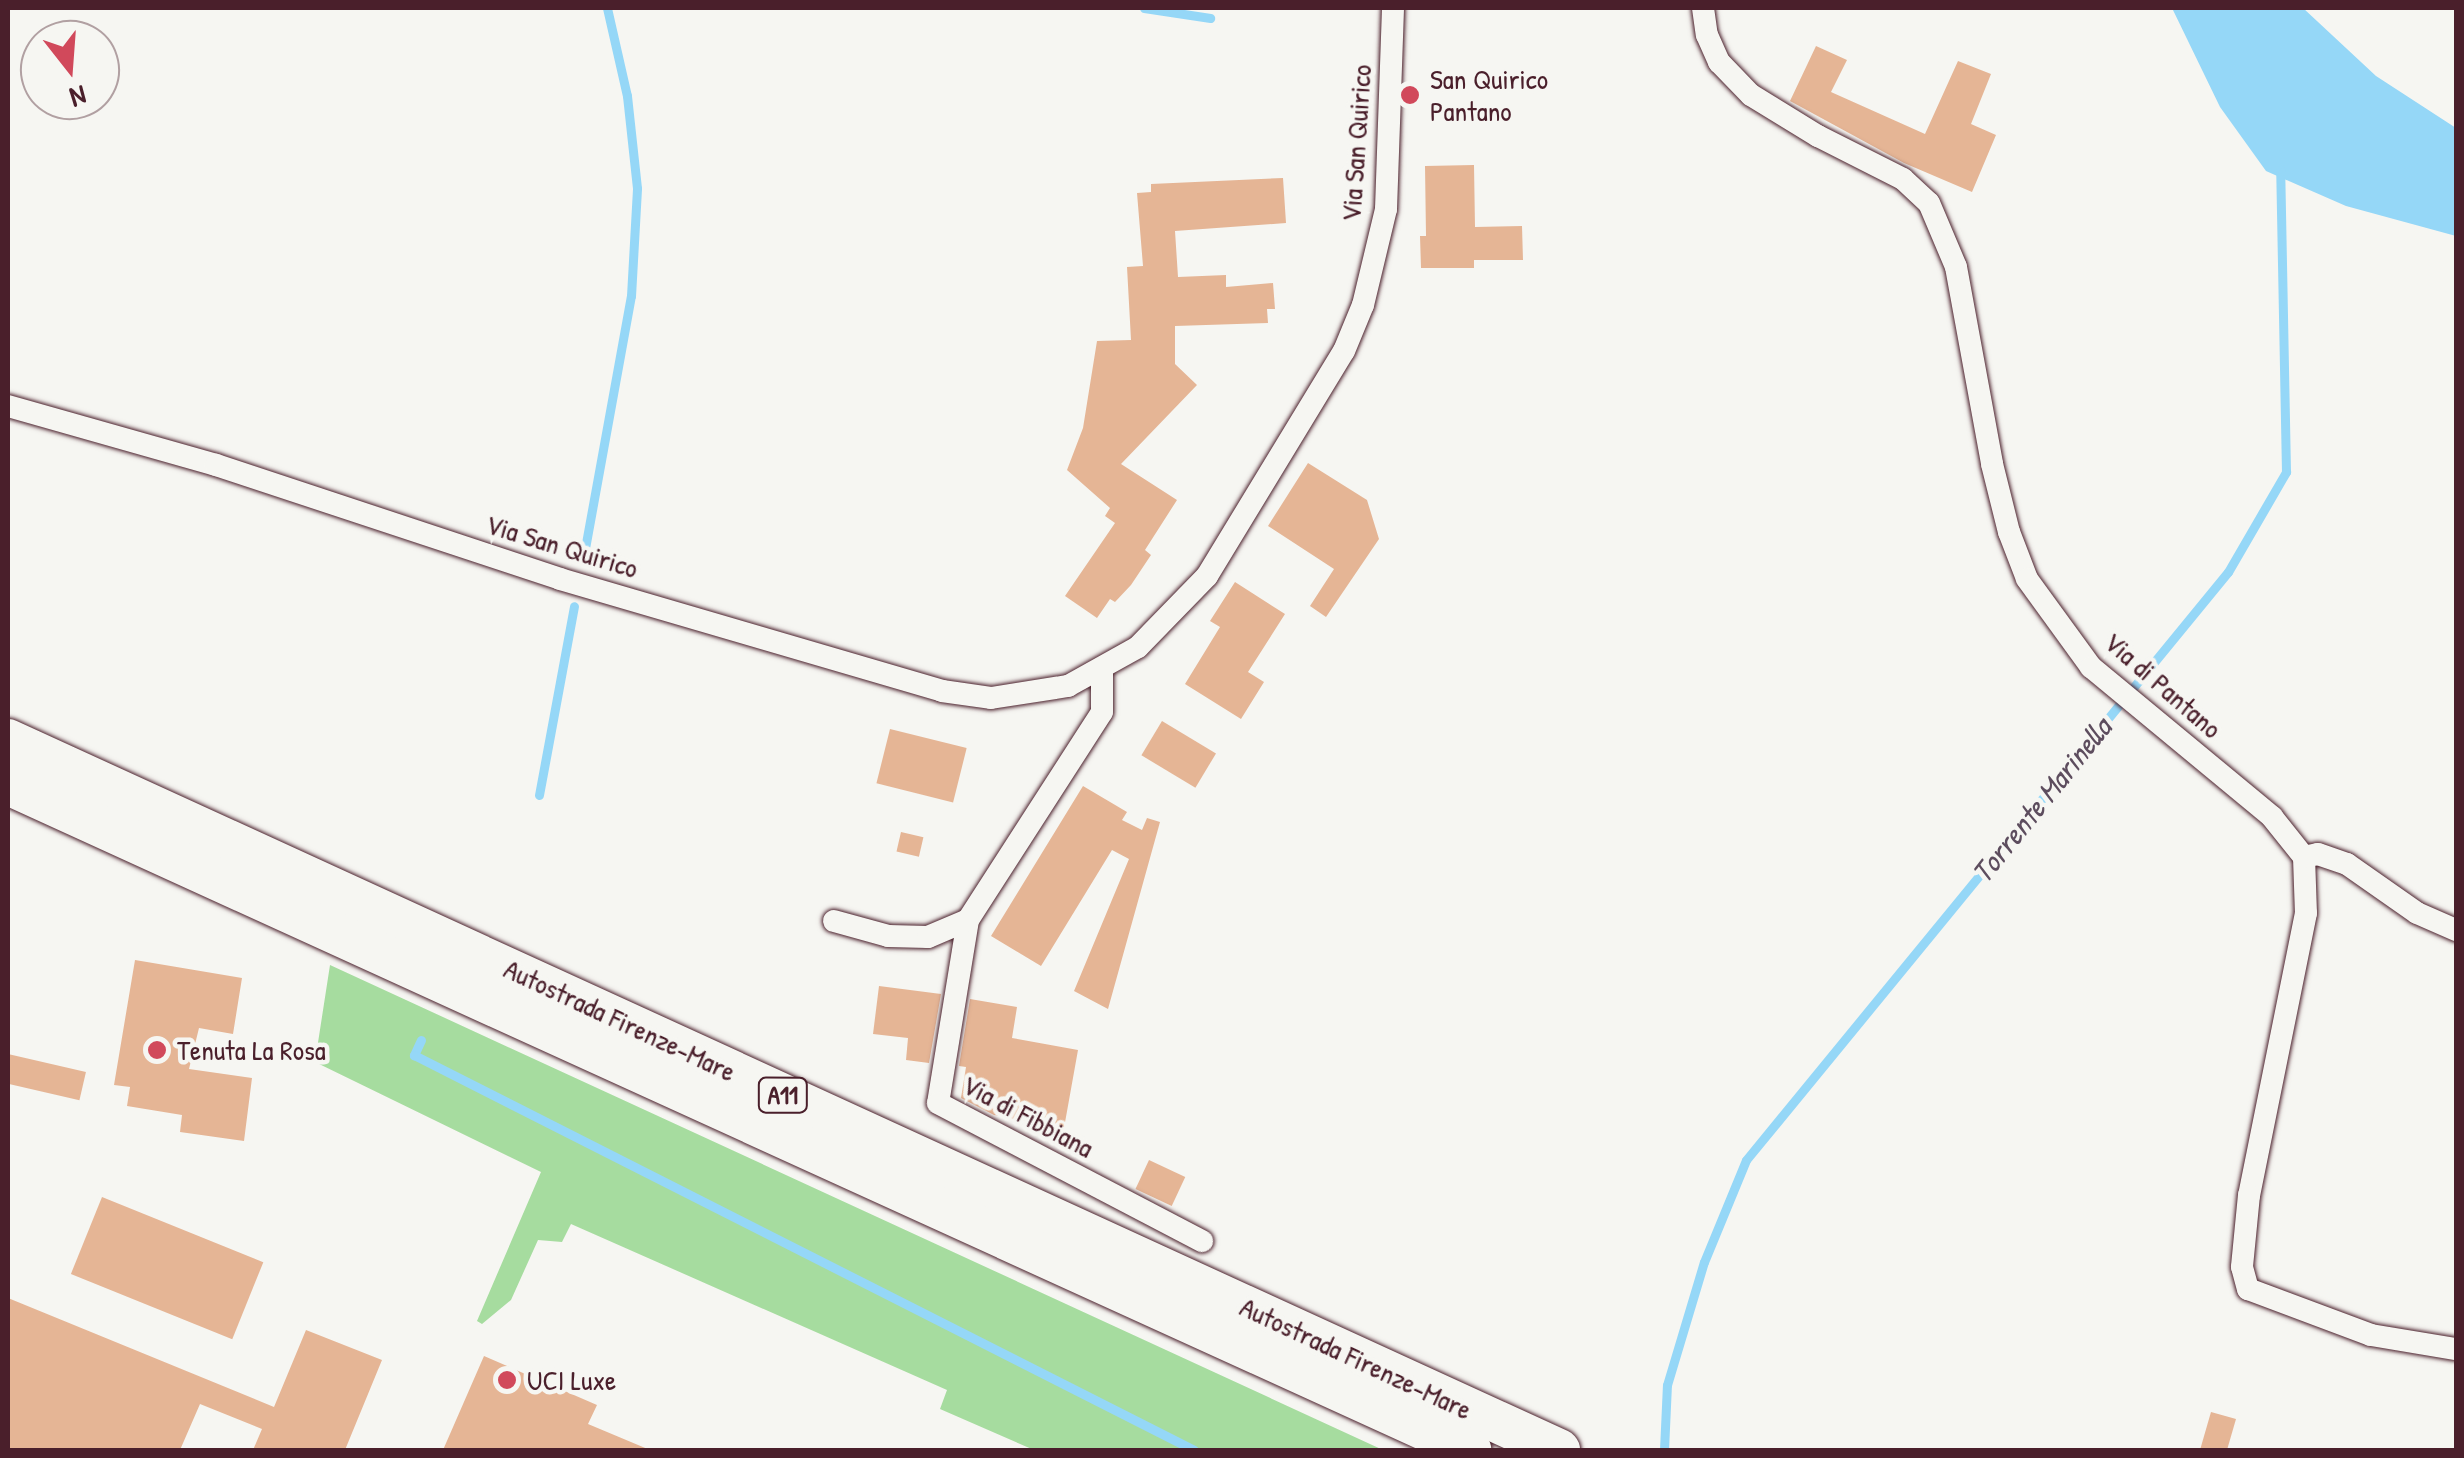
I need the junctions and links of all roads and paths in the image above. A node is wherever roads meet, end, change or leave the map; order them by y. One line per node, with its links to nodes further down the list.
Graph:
1 (1393, 8): 4 (street, Via San Quirico)
2 (1703, 8): 7 (street, Via di Pantano)
3 (8, 406): 4 (street, Via San Quirico)
4 (1102, 670): 8 (street)
5 (8, 740): 14 (highway, Autostrada Firenze-Mare / A11)
6 (8, 784): 13 (highway, Autostrada Firenze-Mare / A11)
7 (2304, 856): 10 (street); 12 (street)
8 (968, 920): 9 (street); 11 (street, Via di Fibbiana)
9 (834, 921)
10 (2456, 930)
11 (1202, 1241)
12 (2456, 1349)
13 (1470, 1450)
14 (1559, 1450)

